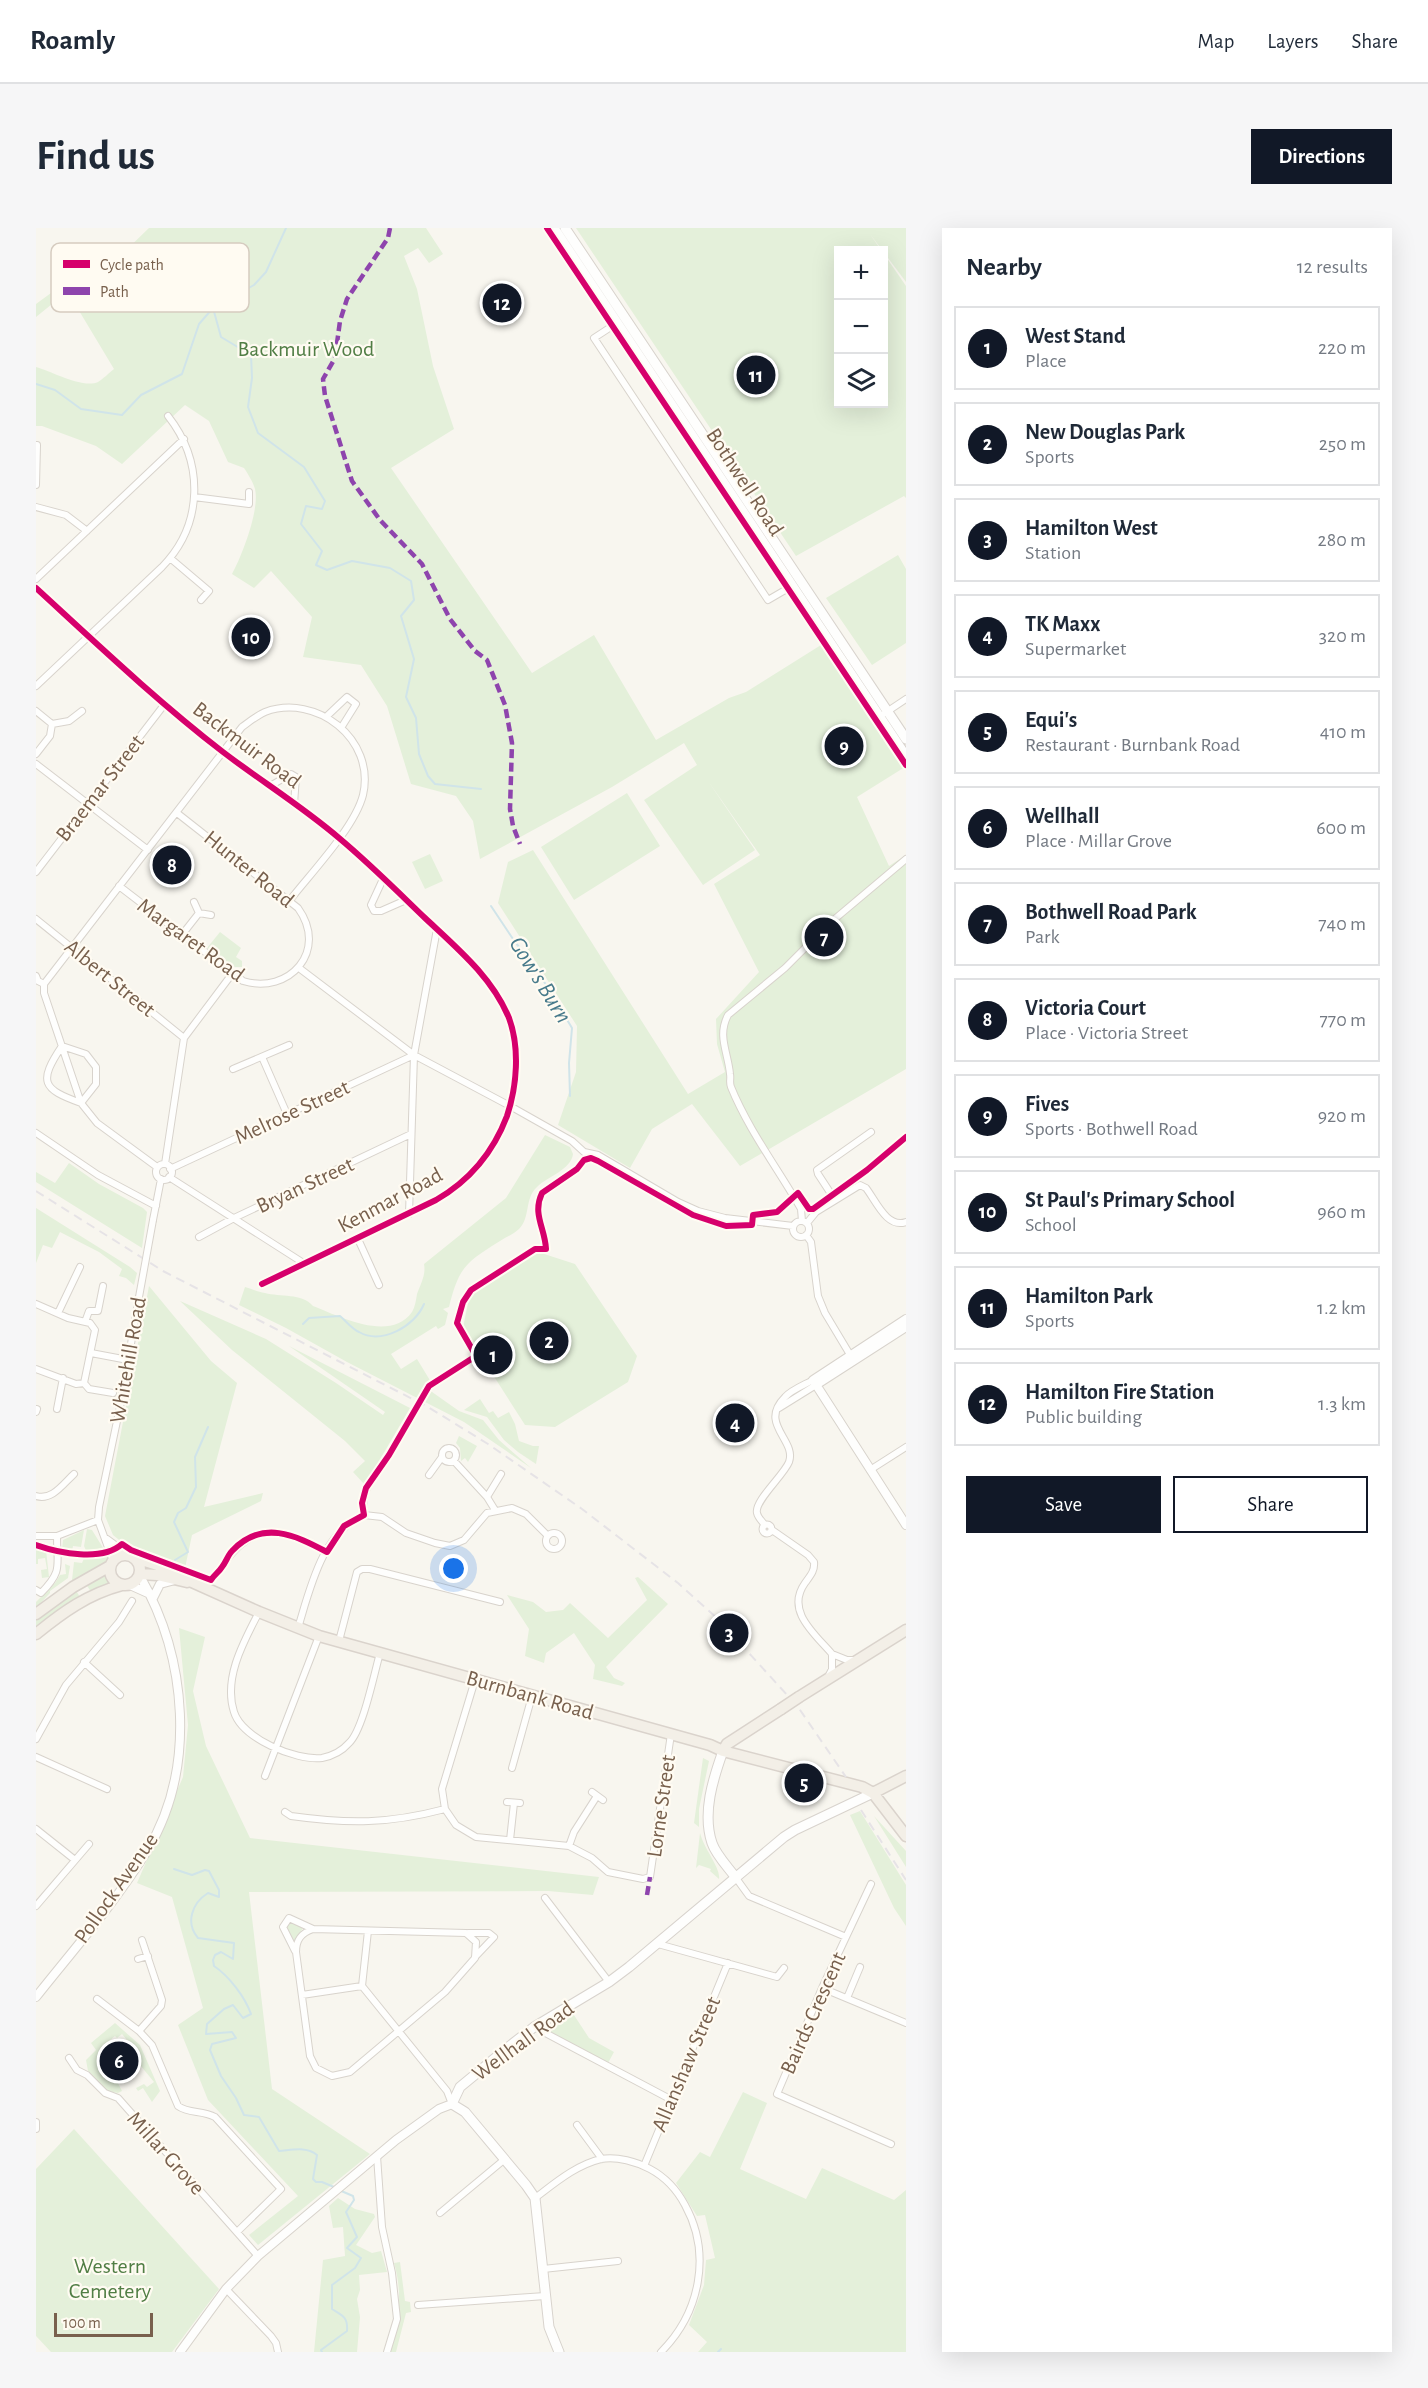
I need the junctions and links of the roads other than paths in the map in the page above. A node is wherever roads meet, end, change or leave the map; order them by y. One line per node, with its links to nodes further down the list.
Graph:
1 (554, 228): 3 (main road, Bothwell Road)
2 (565, 228): 14 (main road, Bothwell Road)
3 (617, 323): 15 (main road, Bothwell Road); 15 (street)
4 (168, 416): 5 (street)
5 (184, 439): 9 (street); 11 (street)
6 (37, 445): 7 (street)
7 (36, 485)
8 (249, 492): 9 (street)
9 (194, 497): 12 (street)
10 (36, 507): 11 (street)
11 (87, 531): 13 (street)
12 (170, 558): 17 (street); 19 (street)
13 (36, 579)
14 (801, 580): 15 (main road); 18 (main road, Bothwell Road)
15 (792, 586): 18 (main road, Bothwell Road)
16 (36, 588): 19 (street, Backmuir Road)
17 (201, 600)
18 (829, 632): 25 (main road, Bothwell Road)
19 (89, 636): 20 (street); 22 (street, Backmuir Road)
20 (36, 686)
21 (906, 699): 25 (street)
22 (164, 705): 30 (street, Backmuir Road); 35 (street, Braemar Street)
23 (36, 711): 27 (street)
24 (82, 711): 27 (street)
25 (884, 714): 29 (main road, Bothwell Road); 32 (main road, Bothwell Road)
26 (327, 716): 28 (street); 28 (street); 30 (street)
27 (52, 724): 31 (street)
28 (341, 728): 38 (street)
29 (906, 739)
30 (222, 751): 34 (street, Backmuir Road); 37 (street)
31 (36, 754)
32 (906, 756)
33 (36, 764): 35 (street)
34 (270, 786): 36 (street, Backmuir Road); 36 (street)
35 (88, 804): 39 (street); 41 (street, Braemar Street)
36 (294, 804): 38 (street, Backmuir Road)
37 (177, 813): 39 (street); 45 (street, Hunter Road)
38 (339, 837): 42 (street, Backmuir Road); 45 (street)
39 (148, 850): 43 (street)
40 (906, 859): 44 (street)
41 (36, 872)
42 (383, 879): 46 (street, Backmuir Road); 46 (street)
43 (119, 886): 53 (street, Margaret Road); 54 (street)
44 (862, 898): 48 (street); 79 (street)
45 (290, 900): 55 (street, Hunter Road)
46 (406, 900): 52 (street, Backmuir Road)
47 (194, 902): 49 (street)
48 (866, 906)
49 (200, 913): 50 (street); 53 (street)
50 (211, 915)
51 (36, 920): 54 (street, Albert Street)
52 (437, 929): 62 (street); 66 (street, Kenmar Road)
53 (181, 936): 56 (street, Margaret Road)
54 (72, 948): 58 (street); 59 (street, Albert Street)
55 (299, 968): 56 (street, Margaret Road); 62 (street)
56 (232, 974): 59 (street)
57 (36, 976): 58 (street)
58 (44, 984): 61 (street)
59 (184, 1038): 71 (street)
60 (289, 1045): 63 (street)
61 (62, 1046): 65 (street); 65 (street); 65 (street)
62 (414, 1055): 66 (street); 67 (street, Melrose Street); 70 (street)
63 (262, 1057): 64 (street); 67 (street)
64 (233, 1070)
65 (81, 1104): 72 (street)
66 (510, 1106): 77 (street, Kenmar Road); 81 (street)
67 (287, 1114): 71 (street, Melrose Street)
68 (871, 1132): 75 (street)
69 (36, 1133): 76 (street)
70 (411, 1134): 77 (street); 78 (street, Bryan Street)
71 (167, 1166): 72 (street, Melrose Street); 73 (street)
72 (157, 1167): 74 (street)
73 (169, 1177): 74 (street); 78 (street)
74 (160, 1179): 76 (street, Whitehill Road)
75 (835, 1200): 79 (street); 80 (street)
76 (156, 1206): 97 (street, Whitehill Road, bridge)
77 (409, 1214): 84 (street, Kenmar Road)
78 (234, 1218): 83 (street, Bryan Street); 85 (street)
79 (805, 1222): 81 (street); 82 (street)
80 (906, 1222)
81 (793, 1226): 82 (street)
82 (806, 1235): 96 (street)
83 (199, 1237)
84 (358, 1239): 85 (street, Kenmar Road); 88 (street)
85 (305, 1264): 87 (street, Kenmar Road)
86 (80, 1267): 91 (street)
87 (262, 1284)
88 (379, 1285)
89 (103, 1286): 93 (street)
90 (36, 1304): 91 (street)
91 (58, 1313): 93 (street)
92 (906, 1319): 96 (street)
93 (85, 1322): 95 (street)
94 (906, 1327): 96 (street)
95 (91, 1353): 97 (street); 100 (street)
96 (852, 1358): 101 (street)
97 (129, 1359): 116 (street, Whitehill Road)
98 (36, 1369): 99 (street)
99 (63, 1378): 100 (street); 103 (street)
100 (84, 1383): 102 (street)
101 (814, 1383): 108 (street); 142 (street)
102 (113, 1393)
103 (57, 1409)
104 (906, 1447): 108 (street)
105 (389, 1455): 115 (street)
106 (442, 1457): 107 (street); 107 (street); 111 (street)
107 (454, 1461): 113 (street)
108 (870, 1470): 117 (street)
109 (74, 1474): 112 (street)
110 (501, 1474): 113 (street)
111 (429, 1475)
112 (36, 1496)
113 (488, 1497): 114 (street)
114 (495, 1510): 115 (street); 120 (street)
115 (364, 1515): 122 (street)
116 (98, 1520): 119 (street); 121 (street)
117 (906, 1526)
118 (36, 1536): 119 (street)
119 (57, 1536): 130 (street)
120 (548, 1536)
121 (106, 1538): 123 (street); 124 (street)
122 (327, 1552): 125 (street); 136 (street)
123 (133, 1557): 124 (main road); 126 (main road); 128 (main road, Burnbank Road)
124 (112, 1564): 129 (main road); 135 (main road)
125 (220, 1570)
126 (140, 1575): 127 (main road, Burnbank Road); 129 (main road); 131 (street, Pollock Avenue)
127 (175, 1580): 128 (main road, Burnbank Road); 131 (street)
128 (192, 1582): 134 (main road, Burnbank Road)
129 (126, 1585): 131 (street); 138 (main road)
130 (38, 1594)
131 (151, 1596): 192 (street, Pollock Avenue)
132 (132, 1601): 144 (street)
133 (500, 1602): 140 (street)
134 (259, 1612): 136 (main road, Burnbank Road); 153 (street)
135 (36, 1614)
136 (298, 1629): 139 (main road, Burnbank Road)
137 (906, 1630): 143 (main road)
138 (36, 1634)
139 (319, 1636): 140 (main road, Burnbank Road); 153 (street)
140 (339, 1641): 141 (main road, Burnbank Road)
141 (380, 1653): 145 (main road, Burnbank Road); 153 (street)
142 (832, 1654): 143 (street); 146 (street)
143 (860, 1659): 146 (main road)
144 (84, 1662): 147 (street); 151 (street)
145 (475, 1680): 148 (main road, Burnbank Road); 163 (street)
146 (827, 1680): 149 (main road, bridge)
147 (120, 1695)
148 (531, 1696): 150 (main road, Burnbank Road); 156 (street)
149 (745, 1732): 152 (main road); 154 (main road)
150 (671, 1734): 152 (main road, Burnbank Road); 169 (street, Lorne Street)
151 (36, 1739)
152 (710, 1744): 154 (main road, Burnbank Road)
153 (276, 1747): 157 (street)
154 (723, 1751): 160 (main road, Burnbank Road); 171 (main road)
155 (36, 1757): 159 (street)
156 (512, 1768)
157 (265, 1776)
158 (906, 1776): 160 (main road)
159 (107, 1789)
160 (873, 1793): 166 (main road); 171 (main road, Wellhall Road)
161 (597, 1796): 169 (street)
162 (514, 1803): 167 (street)
163 (445, 1809): 164 (street); 167 (street)
164 (285, 1812)
165 (36, 1829): 170 (street)
166 (906, 1836)
167 (510, 1840): 169 (street)
168 (89, 1844): 170 (street)
169 (569, 1846)
170 (75, 1860): 174 (street)
171 (736, 1878): 178 (street); 180 (main road, Wellhall Road)
172 (871, 1884): 178 (street, Bairds Crescent)
173 (545, 1898): 188 (street)
174 (36, 1908)
175 (313, 1929): 176 (street); 181 (street); 181 (street)
176 (368, 1931): 177 (street); 189 (street)
177 (466, 1933): 183 (street); 183 (street)
178 (846, 1937): 190 (street, Bairds Crescent)
179 (142, 1940): 182 (street)
180 (658, 1944): 185 (street); 188 (main road, Wellhall Road)
181 (296, 1952): 191 (street)
182 (148, 1956): 184 (street); 199 (street)
183 (475, 1958): 200 (street)
184 (138, 1959)
185 (728, 1963): 187 (street); 202 (street, Allanshaw Street)
186 (860, 1967): 193 (street)
187 (784, 1968)
188 (609, 1982): 198 (main road, Wellhall Road)
189 (362, 1986): 191 (street); 200 (street)
190 (822, 1988): 193 (street); 207 (street, Bairds Crescent)
191 (302, 1995): 200 (street)
192 (36, 1996)
193 (847, 1998): 197 (street)
194 (97, 1999): 196 (street)
195 (115, 2000): 196 (street)
196 (109, 2008): 199 (street)
197 (906, 2023)
198 (534, 2027): 202 (street); 203 (main road, Wellhall Road)
199 (139, 2031): 214 (street)
200 (399, 2031): 203 (street)
201 (69, 2058): 214 (street, Millar Grove)
202 (670, 2099): 211 (street, Allanshaw Street)
203 (452, 2104): 208 (street, Wellhall Road); 209 (main road)
204 (36, 2122): 206 (street)
205 (577, 2125): 210 (street)
206 (36, 2129)
207 (891, 2144)
208 (377, 2156): 215 (street, Wellhall Road); 223 (street)
209 (505, 2159): 212 (main road); 213 (street)
210 (602, 2159): 211 (street); 212 (street)
211 (644, 2166): 225 (street)
212 (535, 2199): 217 (main road)
213 (440, 2213)
214 (237, 2232): 215 (street, Millar Grove)
215 (258, 2256): 218 (street, Wellhall Road)
216 (618, 2261): 217 (street)
217 (543, 2269): 219 (main road)
218 (226, 2289): 221 (street, Wellhall Road); 222 (street)
219 (545, 2296): 220 (street); 224 (main road)
220 (418, 2305)
221 (180, 2352)
222 (278, 2352)
223 (387, 2352)
224 (559, 2352)
225 (661, 2352)

